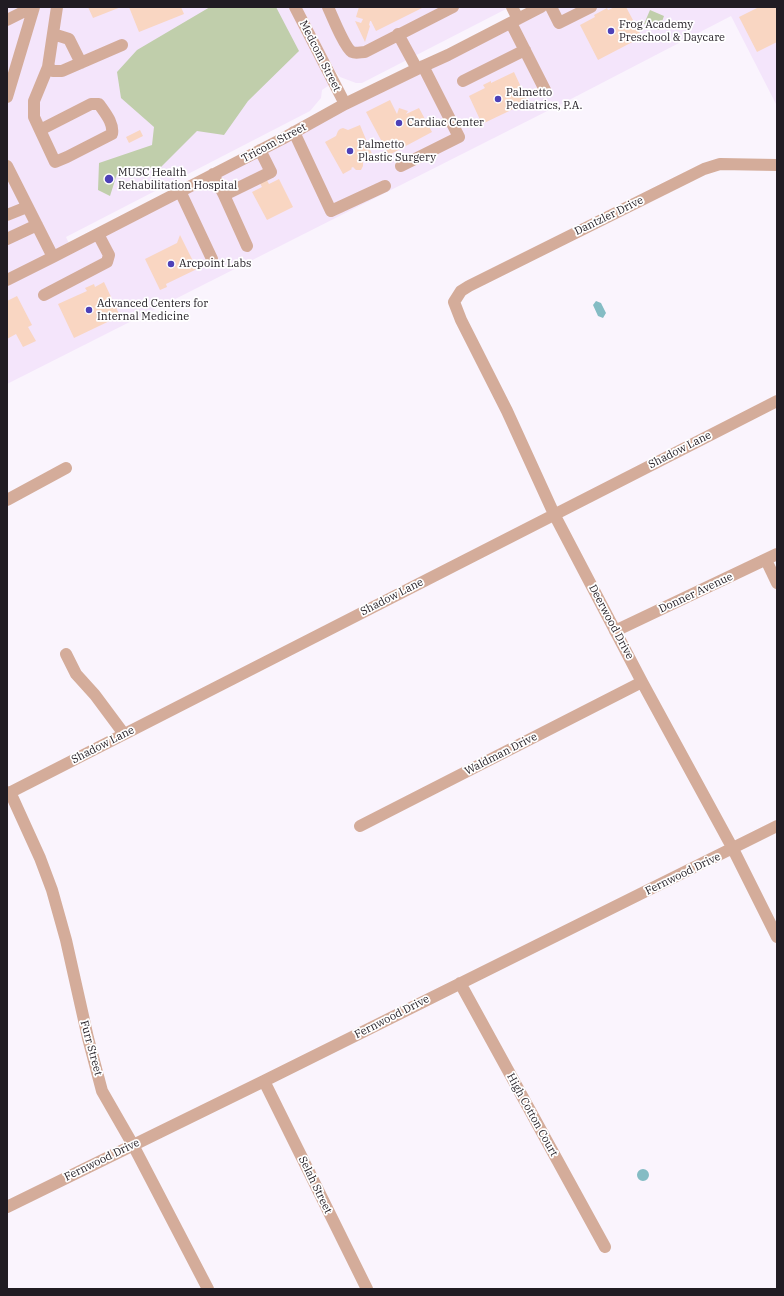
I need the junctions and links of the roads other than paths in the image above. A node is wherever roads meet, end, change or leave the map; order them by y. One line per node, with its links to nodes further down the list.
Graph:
1 (33, 7): 10 (street); 21 (street)
2 (57, 7): 12 (street)
3 (295, 7): 22 (street, Medcom Street)
4 (328, 7): 13 (street)
5 (453, 7): 13 (street)
6 (512, 7): 11 (street)
7 (541, 7): 11 (street, Tricom Street)
8 (551, 7): 9 (street)
9 (591, 7)
10 (7, 20)
11 (515, 21): 15 (street); 18 (street, Tricom Street)
12 (53, 34): 16 (street); 17 (street)
13 (398, 34): 18 (street)
14 (122, 45): 16 (street)
15 (525, 50): 19 (street); 20 (street)
16 (81, 63): 17 (street)
17 (48, 67): 23 (street)
18 (420, 68): 22 (street, Tricom Street); 28 (street)
19 (464, 81)
20 (545, 90)
21 (7, 97)
22 (345, 104): 24 (street, Tricom Street)
23 (40, 130): 23 (street)
24 (294, 132): 25 (street, Tricom Street); 30 (street)
25 (260, 150): 29 (street, Tricom Street); 32 (street)
26 (777, 165): 43 (street, Dantzler Drive)
27 (7, 166): 33 (street)
28 (401, 166)
29 (213, 174): 31 (street, Tricom Street); 32 (street)
30 (386, 186)
31 (180, 191): 36 (street, Tricom Street); 40 (street)
32 (224, 195): 38 (street)
33 (28, 207): 34 (street); 35 (street)
34 (7, 215)
35 (37, 225): 37 (street); 39 (street)
36 (98, 234): 39 (street, Tricom Street); 42 (street)
37 (7, 238)
38 (247, 246)
39 (53, 257): 41 (street, Tricom Street)
40 (212, 259)
41 (7, 280)
42 (44, 295)
43 (454, 302): 47 (street, Deerwood Drive)
44 (777, 401): 47 (street, Shadow Lane)
45 (66, 468): 46 (street)
46 (7, 500)
47 (554, 514): 51 (street, Deerwood Drive); 54 (street, Shadow Lane)
48 (777, 554): 49 (street, Donner Avenue)
49 (766, 560): 50 (street); 51 (street, Donner Avenue)
50 (777, 583)
51 (615, 631): 53 (street, Deerwood Drive)
52 (66, 654): 54 (street)
53 (642, 682): 56 (street, Waldman Drive); 58 (street, Deerwood Drive)
54 (124, 734): 55 (street, Shadow Lane)
55 (8, 793): 62 (street, Furr Street)
56 (360, 826)
57 (777, 826): 58 (street, Fernwood Drive)
58 (733, 849): 59 (street, Deerwood Drive); 60 (street, Fernwood Drive)
59 (777, 938)
60 (460, 983): 61 (street, Fernwood Drive); 64 (street, High Cotton Court)
61 (264, 1081): 62 (street, Fernwood Drive); 66 (street, Selah Street)
62 (133, 1145): 63 (street, Fernwood Drive); 65 (street, Furr Street)
63 (7, 1207)
64 (604, 1247)
65 (208, 1289)
66 (367, 1289)

